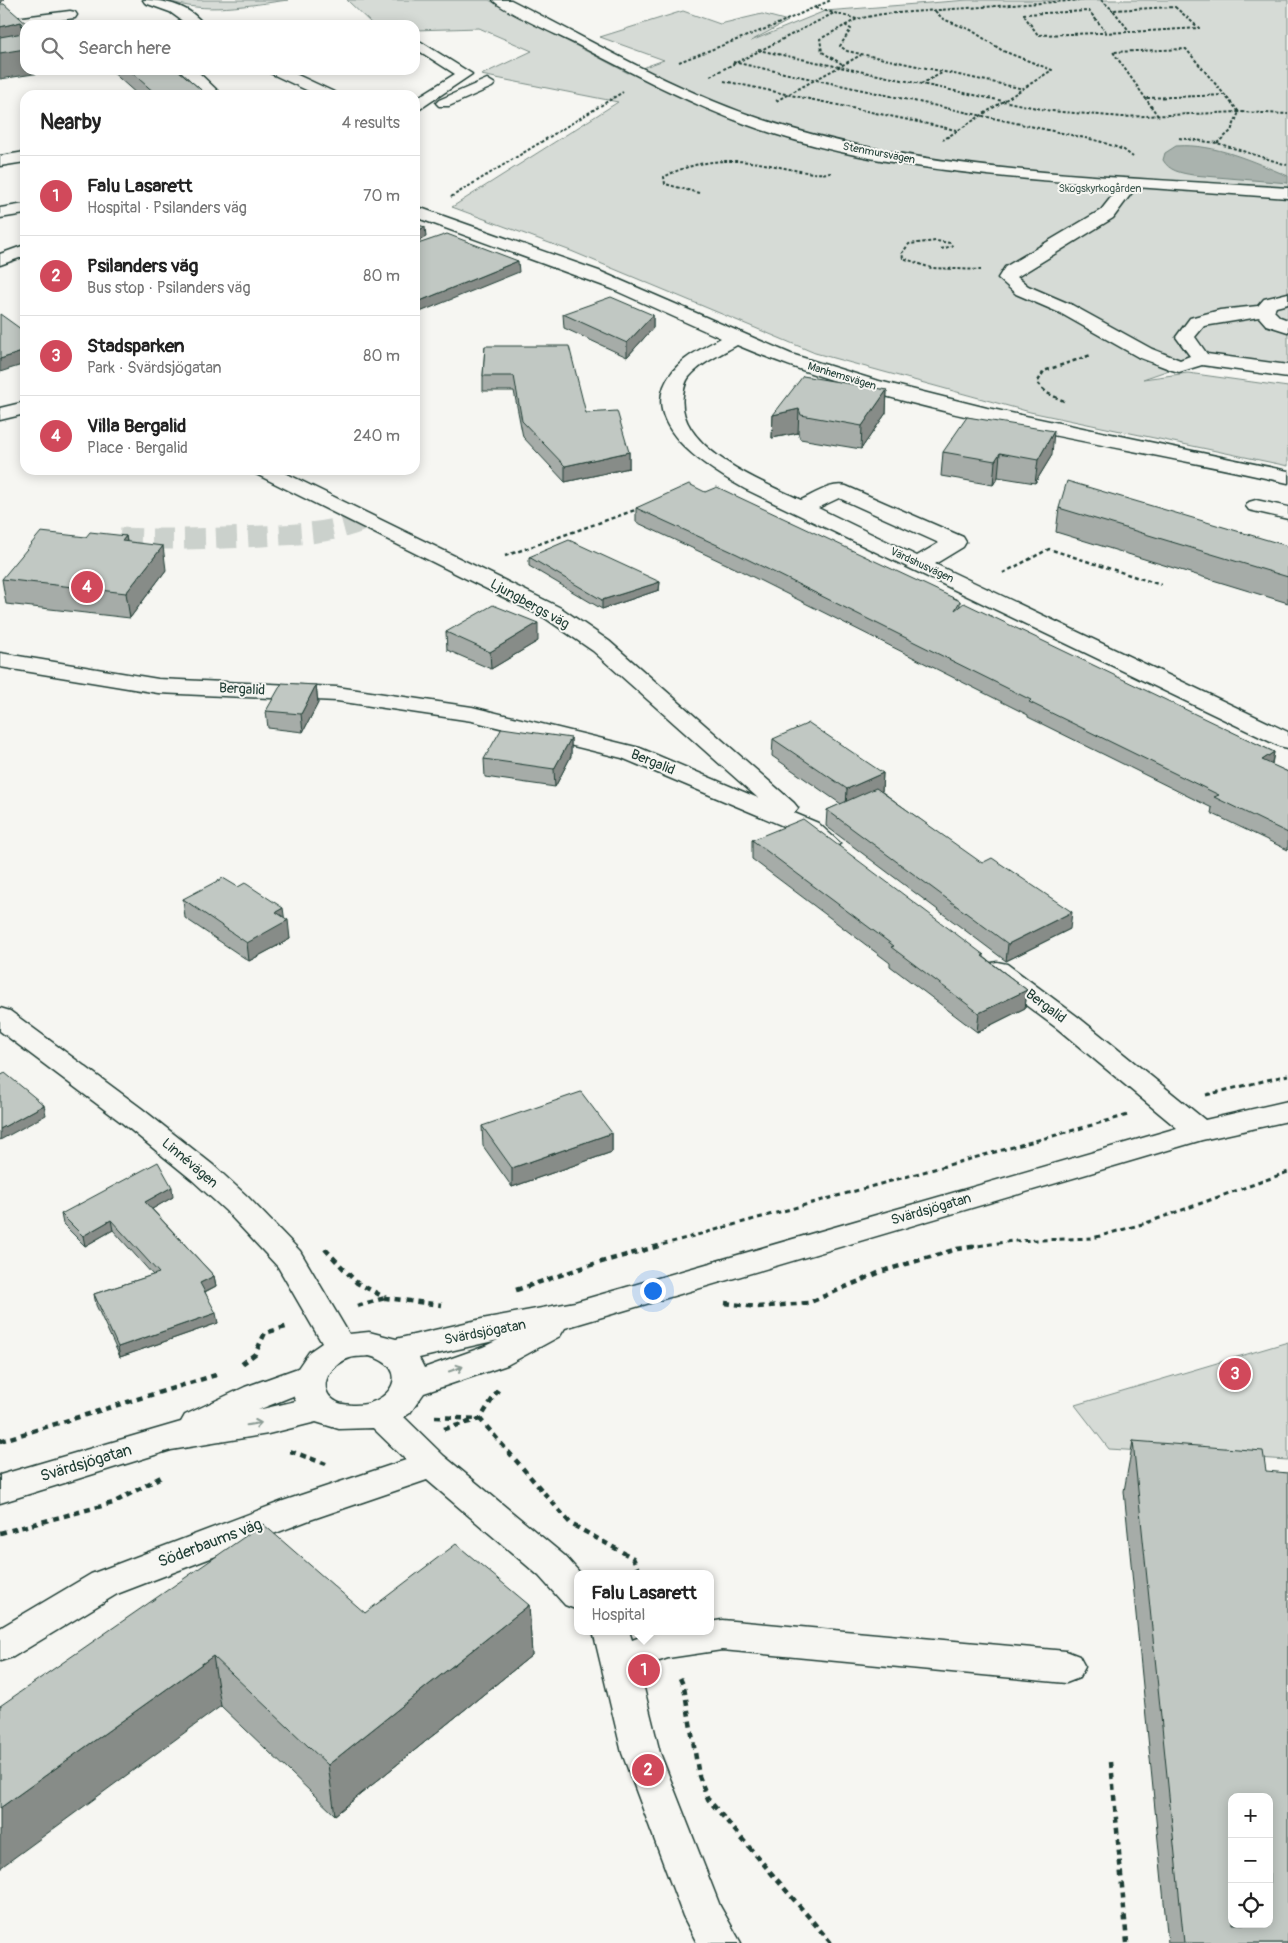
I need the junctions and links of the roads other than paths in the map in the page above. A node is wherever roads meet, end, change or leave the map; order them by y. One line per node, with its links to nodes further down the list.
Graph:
1 (56, 0): 4 (street)
2 (150, 0): 7 (street)
3 (500, 0): 20 (street, Stenmursvägen)
4 (70, 15): 5 (street); 6 (street)
5 (31, 20)
6 (76, 20)
7 (190, 20)
8 (20, 21): 9 (street)
9 (0, 24)
10 (421, 46): 16 (street)
11 (192, 75): 14 (street)
12 (286, 75): 15 (street)
13 (487, 84): 17 (street)
14 (209, 90)
15 (318, 90)
16 (420, 103)
17 (420, 114)
18 (20, 158): 19 (street)
19 (0, 161)
20 (1131, 183): 21 (street, Stenmursvägen); 33 (street)
21 (1285, 194)
22 (20, 210): 23 (street)
23 (0, 213)
24 (420, 213): 25 (street, Manhemsvägen)
25 (466, 229): 26 (street); 32 (street, Manhemsvägen)
26 (440, 240)
27 (20, 252): 28 (street)
28 (0, 260)
29 (1288, 298): 30 (street)
30 (1264, 311): 31 (street); 33 (street)
31 (1288, 326)
32 (736, 338): 38 (street, Manhemsvägen); 40 (street, Värdshusvägen)
33 (1201, 359): 34 (street)
34 (1288, 371)
35 (20, 409): 36 (street)
36 (0, 414)
37 (272, 475): 45 (street, Ljungbergs väg)
38 (1288, 477)
39 (1256, 506): 41 (street)
40 (802, 508): 42 (street, Värdshusvägen); 42 (street)
41 (1288, 513)
42 (919, 564): 44 (street, Värdshusvägen)
43 (0, 660): 45 (street, Bergalid)
44 (1288, 741)
45 (809, 828): 46 (street, Bergalid)
46 (844, 856)
47 (980, 957): 50 (street, Bergalid)
48 (0, 1017): 52 (street, Linnévägen)
49 (1288, 1111): 50 (street, Svärdsjögatan)
50 (1200, 1131): 51 (street, Svärdsjögatan)
51 (575, 1314): 53 (street, Svärdsjögatan); 55 (street, Svärdsjögatan, one-way to 51)
52 (341, 1348): 53 (street); 54 (street)
53 (394, 1352): 55 (street)
54 (309, 1378): 56 (street); 58 (street, Svärdsjögatan)
55 (410, 1385): 57 (street)
56 (320, 1408): 57 (street); 58 (street, Svärdsjögatan, one-way to 56)
57 (380, 1415): 59 (street)
58 (171, 1437): 60 (street, Svärdsjögatan)
59 (432, 1465): 61 (street); 62 (street, Söderbaums väg)
60 (0, 1489)
61 (574, 1591)
62 (0, 1646)
63 (614, 1646): 64 (street); 65 (street)
64 (1066, 1667)
65 (720, 1943)

